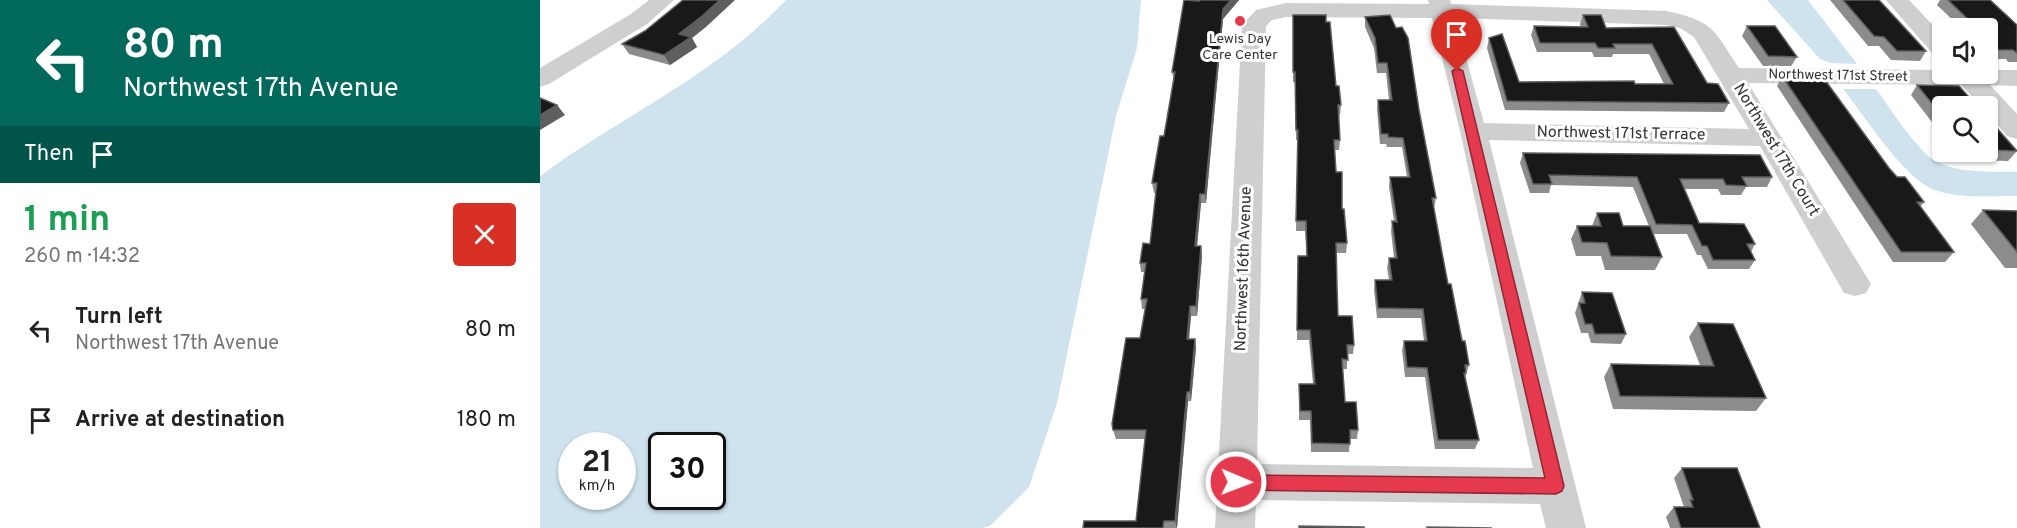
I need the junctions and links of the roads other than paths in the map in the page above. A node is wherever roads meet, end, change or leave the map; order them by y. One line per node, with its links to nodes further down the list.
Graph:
1 (663, 0): 9 (street)
2 (1897, 0): 4 (street)
3 (1440, 5): 5 (street, Northwest 17th Court); 12 (street); 15 (street, Northwest 16th Avenue)
4 (1932, 38)
5 (1731, 75): 6 (street, Northwest 171st Street); 13 (street, Northwest 17th Court)
6 (1932, 76)
7 (1998, 77): 8 (street, Northwest 171st Street)
8 (2017, 78)
9 (540, 80)
10 (1974, 84): 11 (street)
11 (2017, 130)
12 (1473, 131): 13 (street, Northwest 171st Terrace); 16 (street)
13 (1769, 138): 14 (street, Northwest 17th Court)
14 (1856, 284)
15 (1236, 482): 16 (street); 17 (street, Northwest 16th Avenue)
16 (1556, 486): 18 (street)
17 (1235, 528)
18 (1566, 528)

